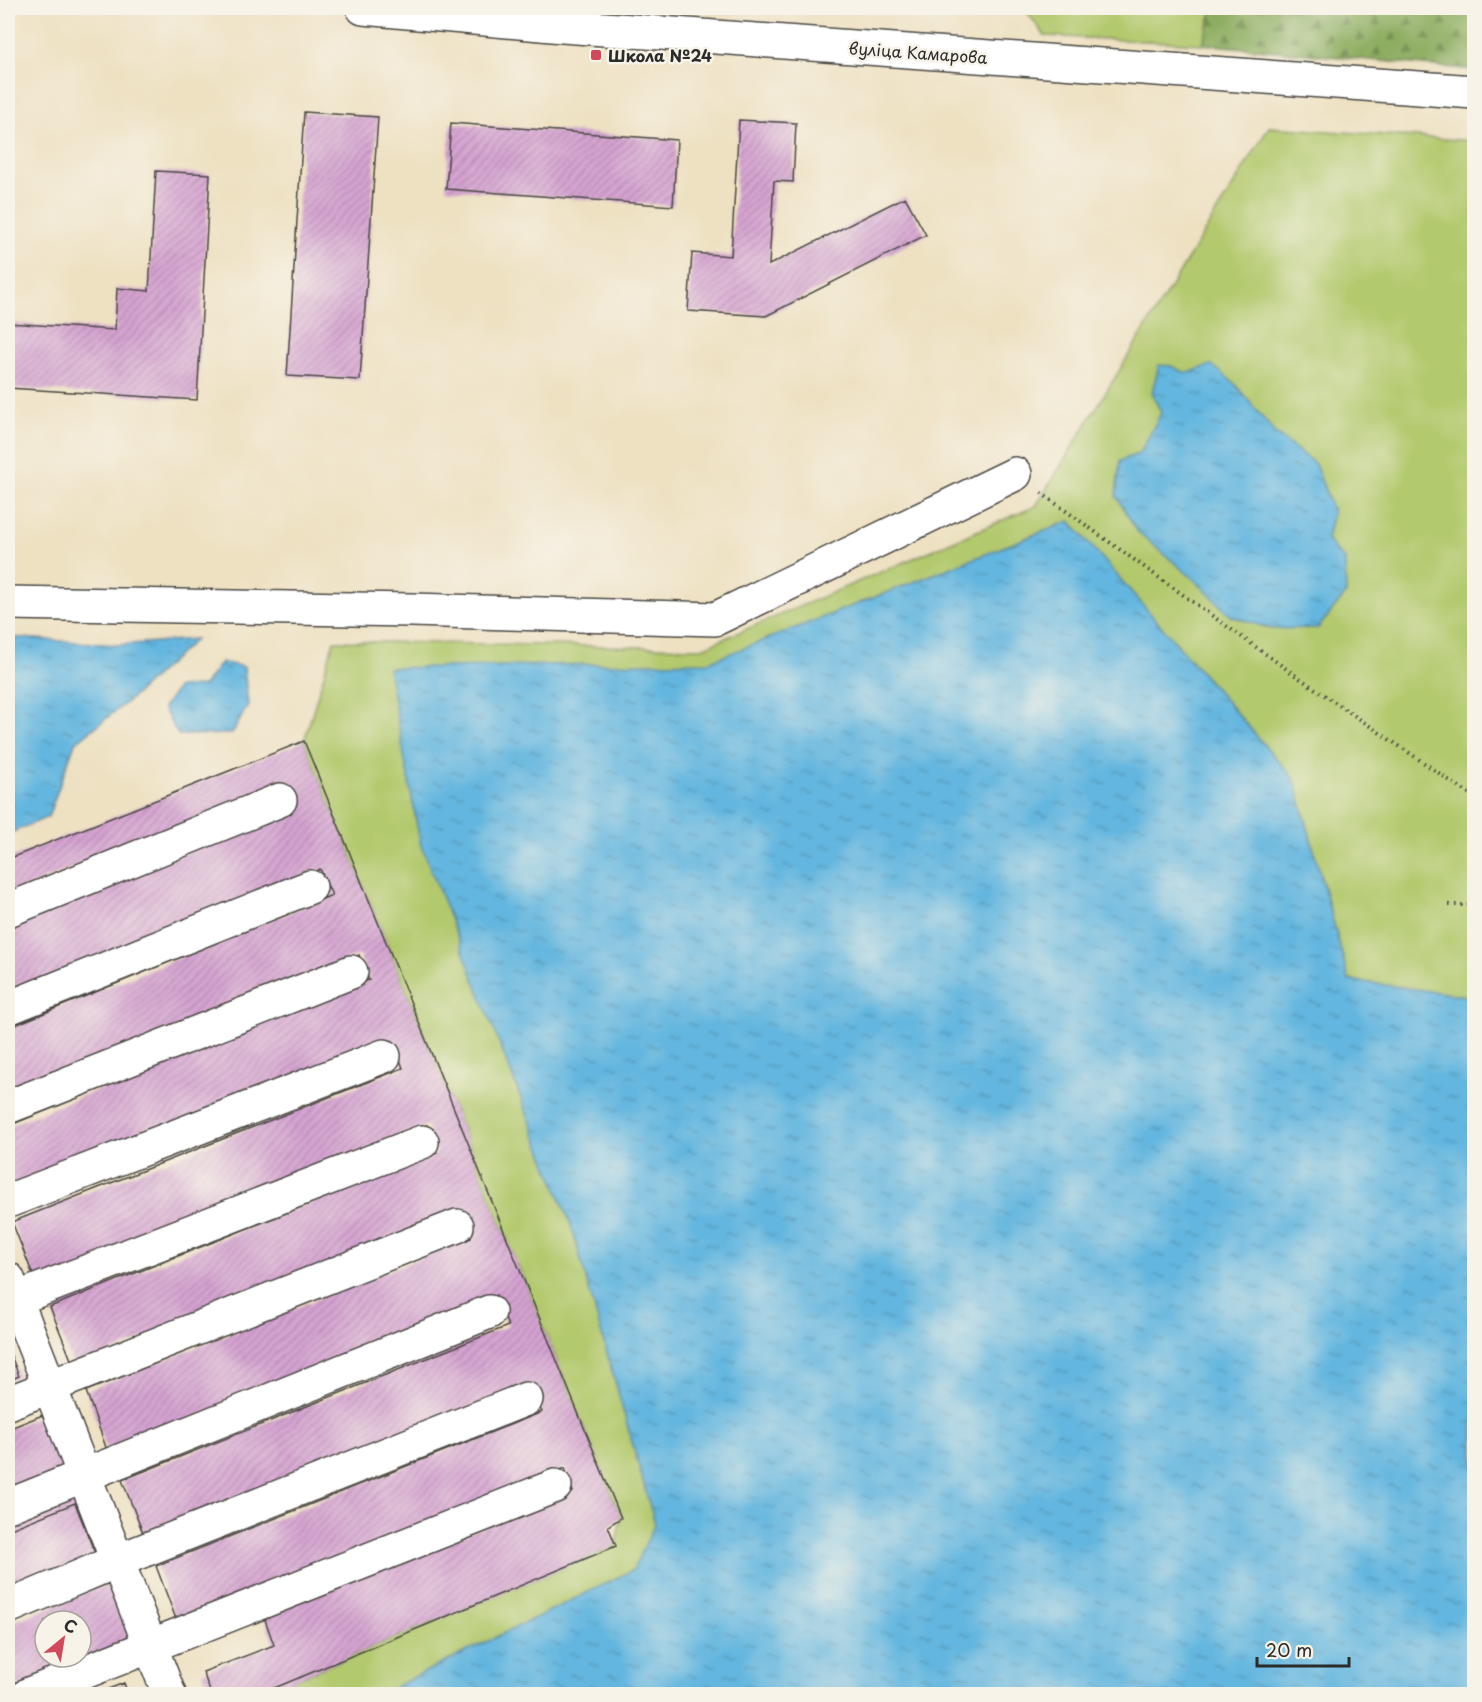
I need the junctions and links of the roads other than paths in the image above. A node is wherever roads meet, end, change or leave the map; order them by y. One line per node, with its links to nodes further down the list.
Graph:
1 (363, 8): 2 (street, вуліца Камарова)
2 (564, 17): 3 (street, вуліца Камарова)
3 (1474, 92)
4 (1015, 474): 5 (street)
5 (8, 603)
6 (280, 800): 8 (street)
7 (309, 887): 10 (street)
8 (8, 910)
9 (351, 972): 12 (street)
10 (8, 1008)
11 (384, 1056): 14 (street)
12 (8, 1107)
13 (422, 1142): 16 (street)
14 (8, 1201)
15 (457, 1226): 18 (street)
16 (10, 1293): 18 (street)
17 (489, 1312): 21 (street)
18 (49, 1385): 20 (street); 21 (street)
19 (526, 1399): 24 (street)
20 (8, 1403)
21 (84, 1475): 23 (street); 24 (street)
22 (555, 1486): 26 (street)
23 (8, 1506)
24 (117, 1561): 25 (street); 26 (street)
25 (8, 1607)
26 (150, 1647): 27 (street); 28 (street)
27 (29, 1695)
28 (169, 1695)

